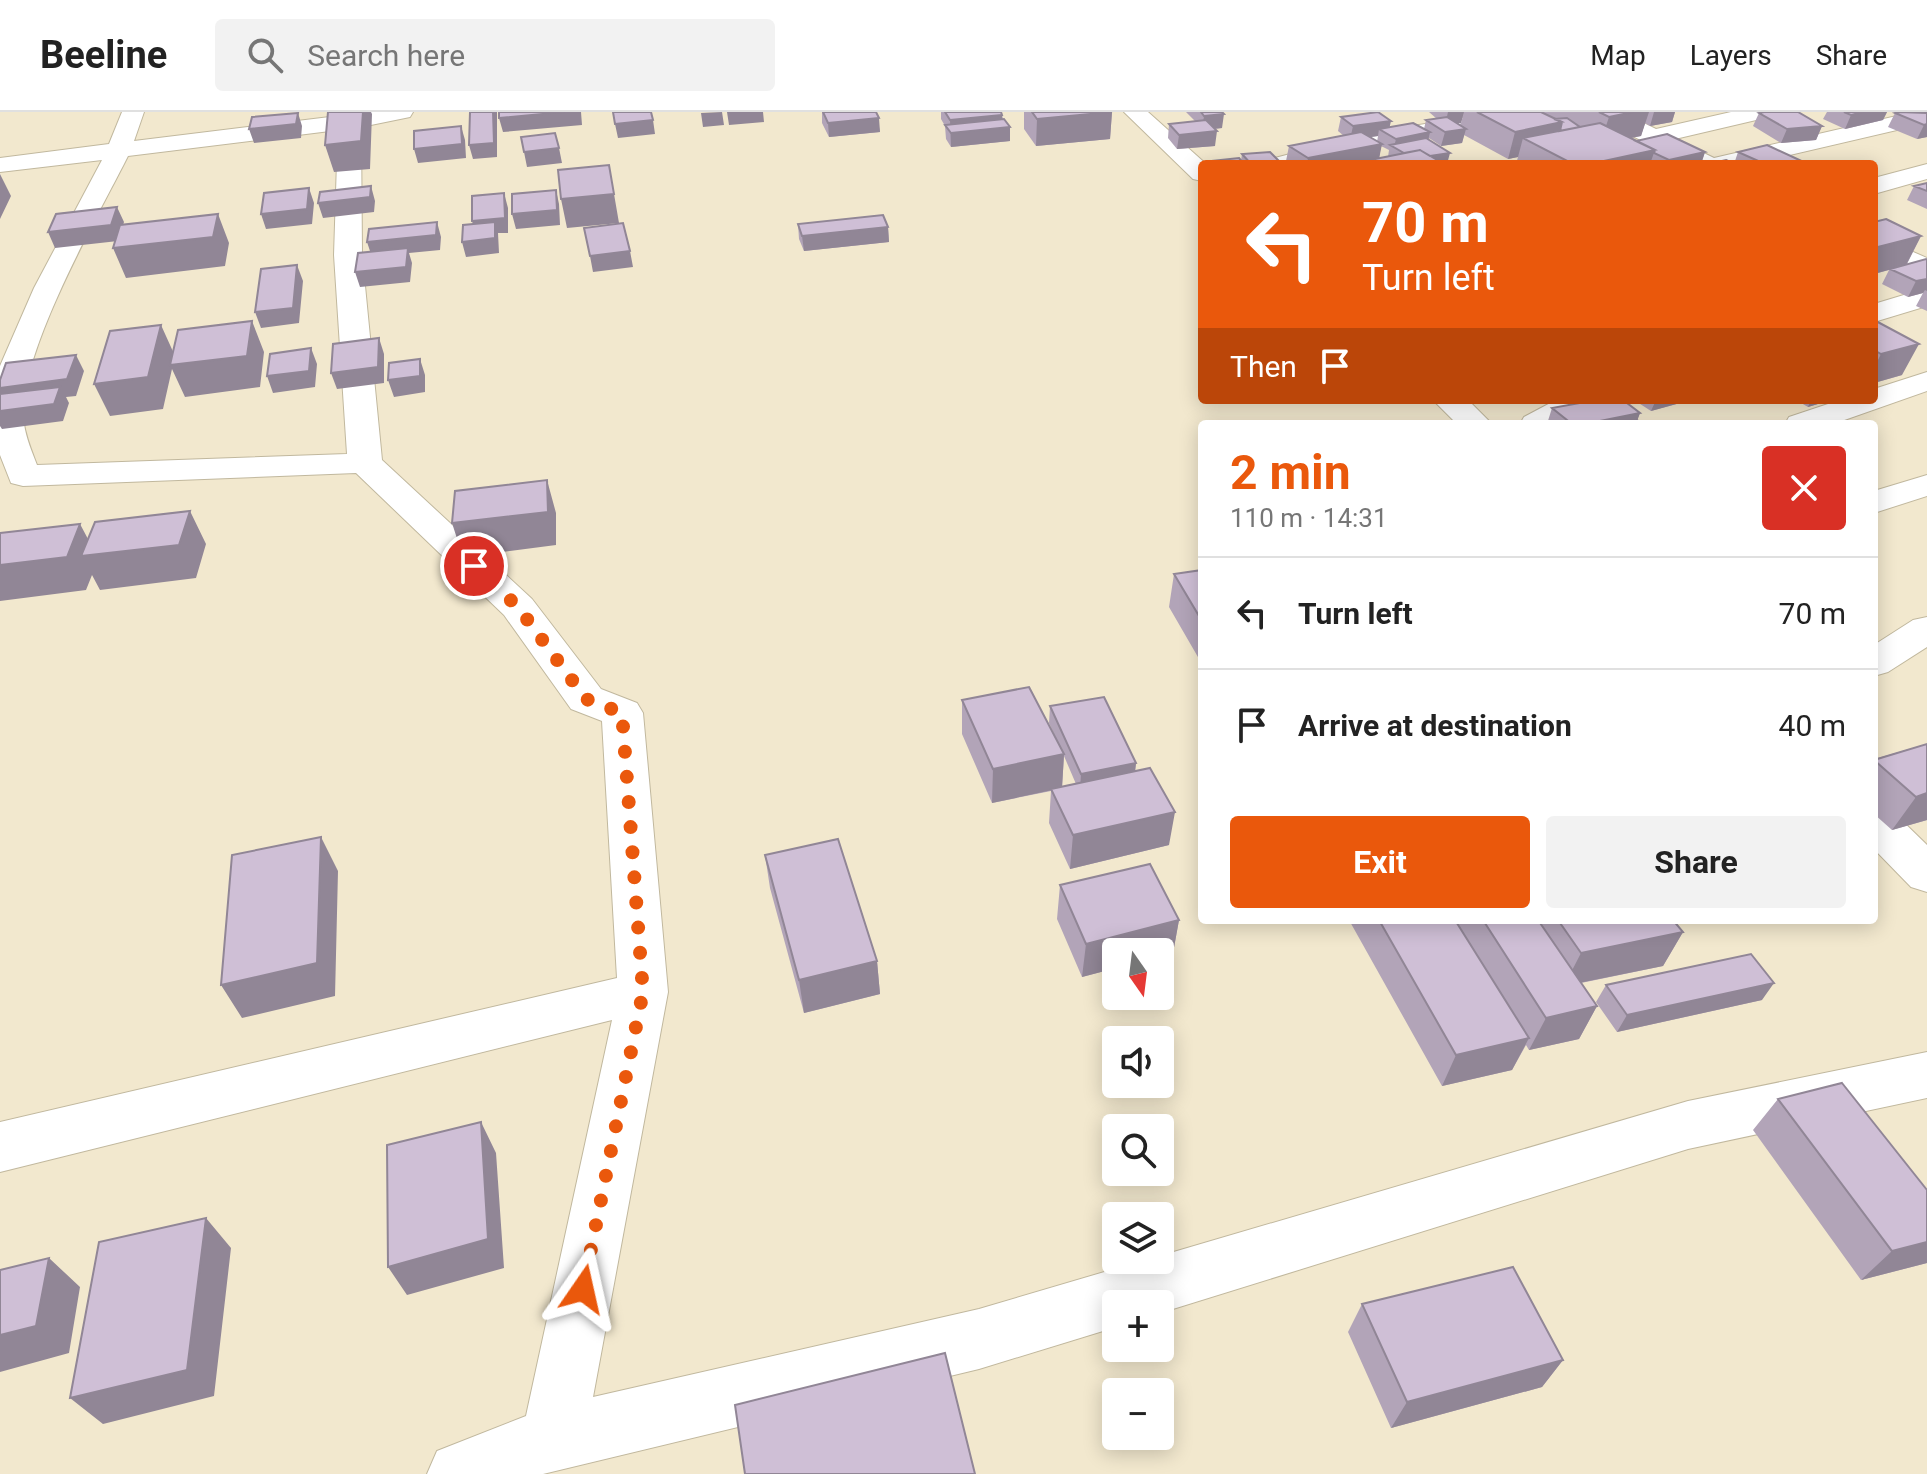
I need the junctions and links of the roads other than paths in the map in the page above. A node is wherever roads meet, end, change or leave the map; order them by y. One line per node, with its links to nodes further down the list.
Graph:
1 (133, 112): 10 (street)
2 (402, 112): 8 (street)
3 (1135, 112): 15 (street)
4 (1538, 112): 11 (street)
5 (1603, 112): 9 (street)
6 (1761, 112): 9 (street)
7 (1927, 116): 13 (street)
8 (350, 117): 10 (street); 32 (street)
9 (1653, 137): 12 (street)
10 (119, 151): 14 (street); 32 (street)
11 (1295, 160)
12 (1699, 160)
13 (1736, 160)
14 (0, 165)
15 (1198, 170)
16 (1927, 171): 17 (street)
17 (1878, 185)
18 (1914, 232): 19 (street)
19 (1878, 242)
20 (1878, 245): 21 (street)
21 (1927, 268)
22 (1927, 297): 23 (street)
23 (1878, 312)
24 (1927, 381): 25 (street)
25 (1878, 398)
26 (1454, 404): 29 (street)
27 (1572, 404): 30 (street)
28 (1860, 404): 31 (street)
29 (1472, 420)
30 (1543, 420)
31 (1813, 420)
32 (365, 463): 39 (street)
33 (1927, 485): 34 (street)
34 (1878, 502)
35 (1927, 629): 36 (street)
36 (1878, 660)
37 (1878, 825): 38 (street)
38 (1927, 874)
39 (643, 992): 41 (street); 42 (street)
40 (1927, 1075): 42 (street)
41 (0, 1147)
42 (553, 1438): 43 (street)
43 (460, 1474)

